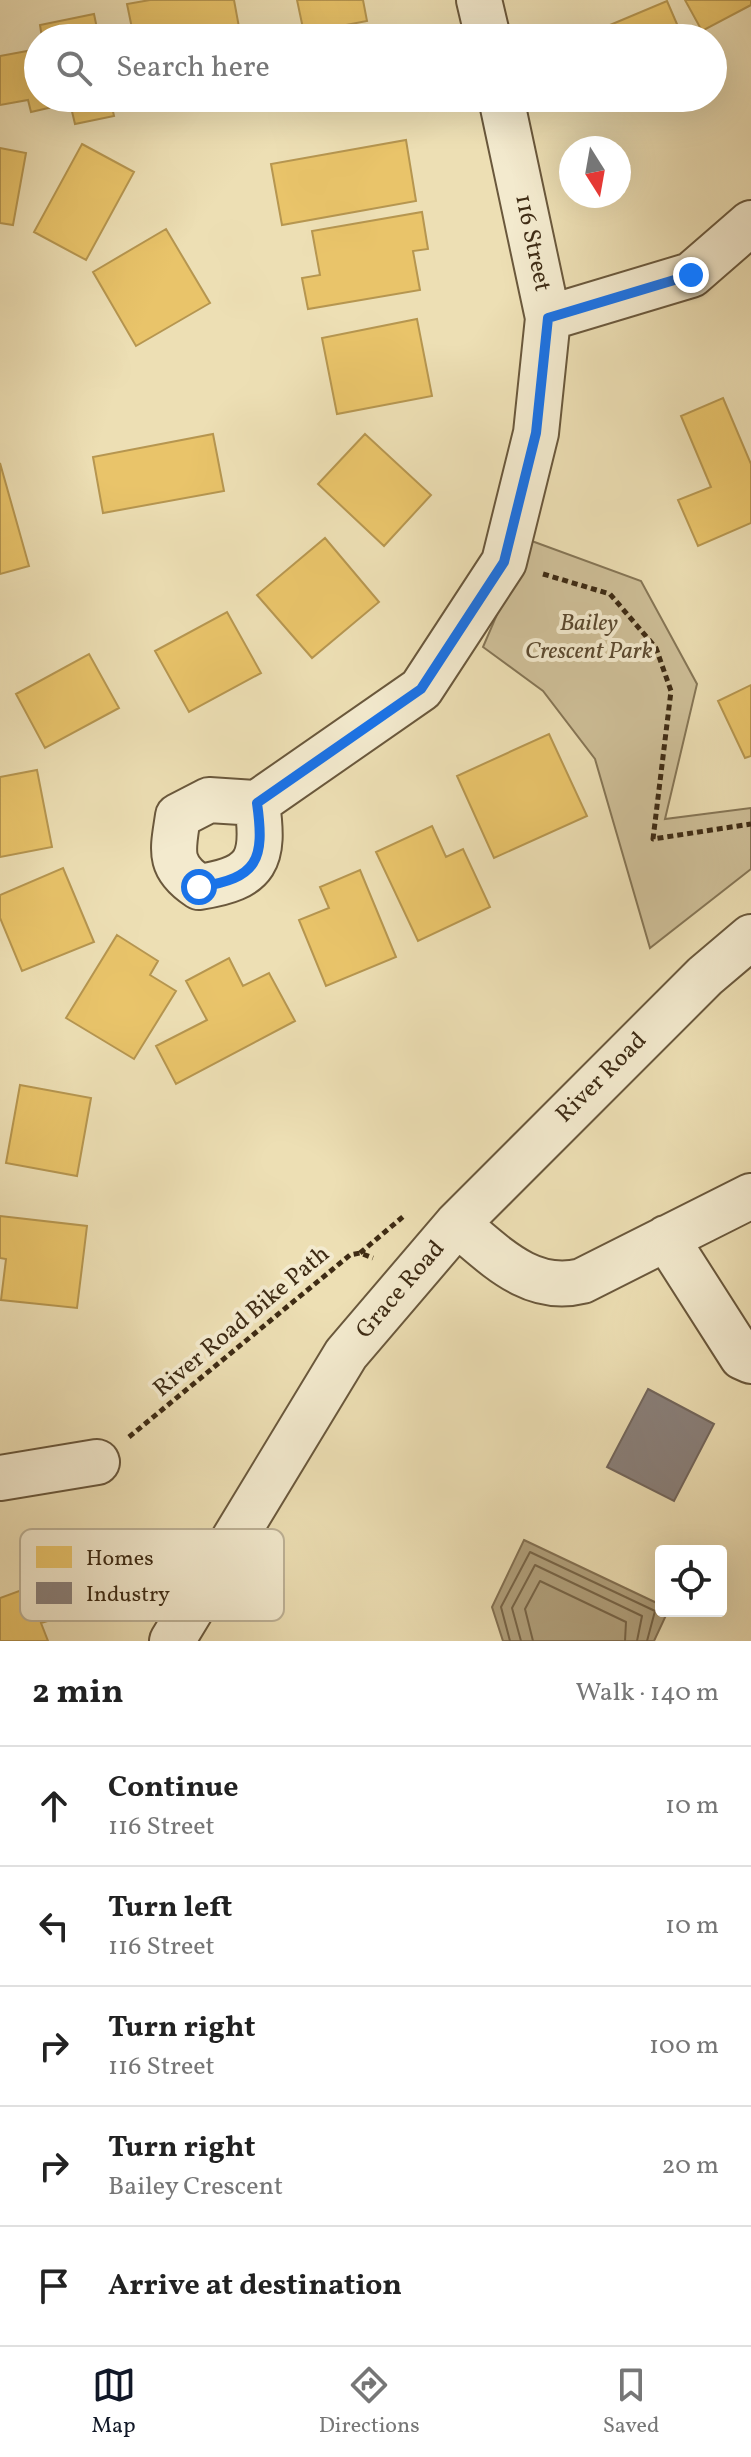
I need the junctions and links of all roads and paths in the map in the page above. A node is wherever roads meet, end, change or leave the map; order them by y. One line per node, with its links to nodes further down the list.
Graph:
1 (479, 0): 2 (street)
2 (485, 24)
3 (504, 112): 5 (street, 116 Street)
4 (751, 223): 5 (street)
5 (548, 318): 7 (street, 116 Street)
6 (557, 578): 8 (path)
7 (257, 803)
8 (751, 824)
9 (751, 937): 11 (street, River Road)
10 (751, 1196): 12 (street, Grace Road)
11 (457, 1224): 12 (street, Grace Road); 18 (street, Grace Road)
12 (666, 1238): 14 (street)
13 (360, 1253): 15 (path, River Road Bike Path)
14 (751, 1361)
15 (148, 1423)
16 (97, 1462): 17 (street)
17 (0, 1478)
18 (240, 1529)
19 (184, 1621): 20 (street, Grace Road)
20 (172, 1641)

